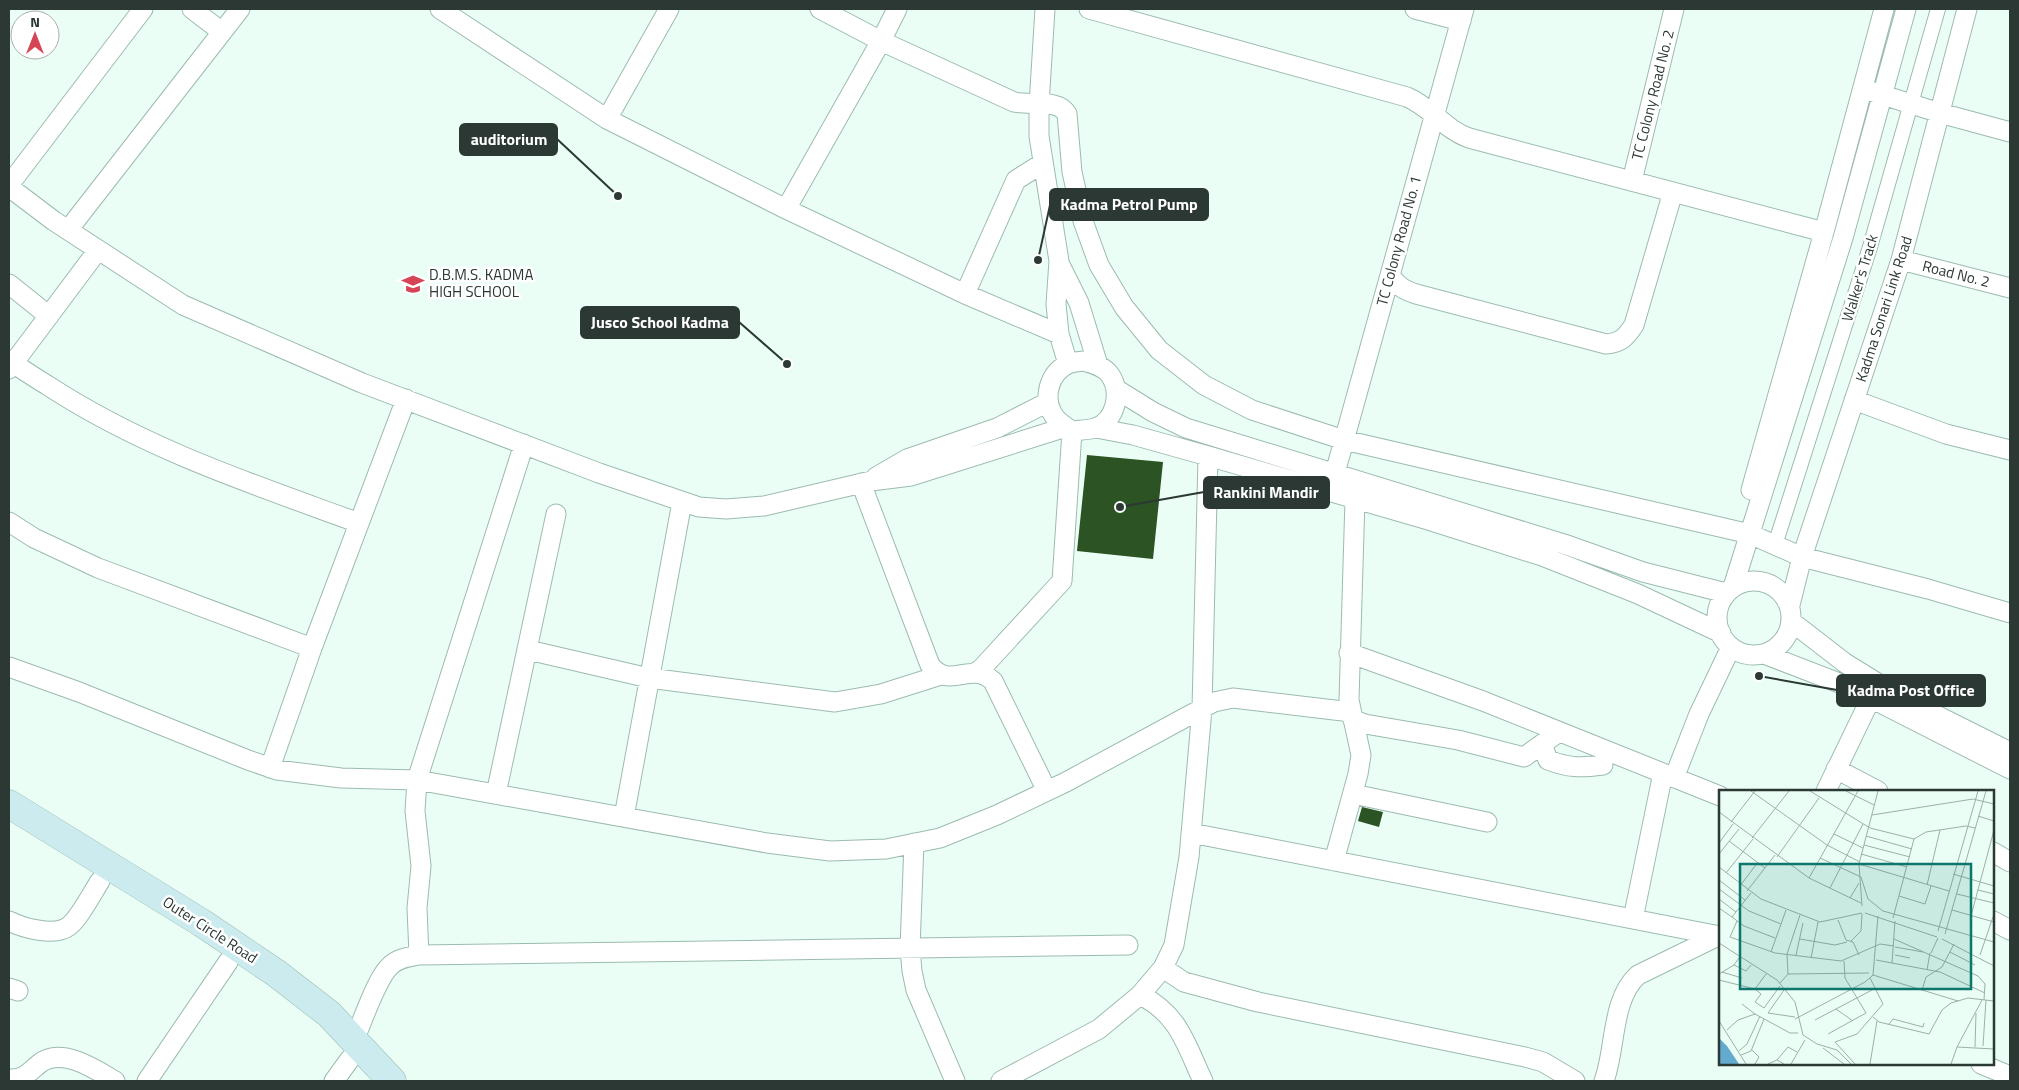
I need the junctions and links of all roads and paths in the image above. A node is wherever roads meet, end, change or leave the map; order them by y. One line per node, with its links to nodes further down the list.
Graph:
1 (143, 9): 29 (street)
2 (192, 9): 17 (street)
3 (240, 9): 17 (street)
4 (440, 9): 25 (street)
5 (669, 9): 25 (street)
6 (820, 9): 18 (street)
7 (897, 9): 18 (street)
8 (1045, 9): 22 (street)
9 (1089, 9): 24 (street)
10 (1414, 9): 16 (street)
11 (1674, 9): 28 (street, TC Colony Road No. 2)
12 (1884, 9): 19 (street)
13 (1906, 9): 20 (street)
14 (1938, 9): 21 (street, Walker's Track)
15 (1967, 9): 23 (street, Kadma Sonari Link Road)
16 (1462, 15): 24 (street, TC Colony Road No. 1)
17 (222, 32): 32 (street)
18 (881, 41): 22 (street); 31 (street)
19 (1863, 89): 20 (street); 33 (street)
20 (1883, 93): 21 (street); 63 (street)
21 (1912, 103): 23 (street); 64 (street, Walker's Track)
22 (1039, 105): 27 (street); 52 (street)
23 (1940, 113): 26 (street); 35 (street, Kadma Sonari Link Road)
24 (1434, 114): 28 (street); 37 (street, TC Colony Road No. 1)
25 (607, 119): 31 (street)
26 (2010, 132)
27 (1043, 163): 36 (street); 40 (street)
28 (1632, 182): 30 (street)
29 (9, 186): 32 (street)
30 (1673, 192): 33 (street); 37 (street)
31 (786, 208): 40 (street)
32 (68, 230): 34 (street)
33 (1824, 232): 63 (street)
34 (98, 250): 41 (street); 47 (street)
35 (1901, 260): 39 (street, Road No. 2); 48 (street, Kadma Sonari Link Road)
36 (1059, 262): 42 (street); 45 (street)
37 (1390, 275): 52 (street, TC Colony Road No. 1)
38 (9, 284): 41 (street)
39 (2010, 288)
40 (965, 294): 42 (street)
41 (49, 316): 43 (street)
42 (1059, 334): 44 (street)
43 (10, 364): 62 (street)
44 (1068, 364): 45 (street); 49 (street)
45 (1098, 365): 46 (street)
46 (1116, 389): 50 (street); 56 (street)
47 (406, 399): 53 (street); 62 (street)
48 (1854, 400): 54 (street); 65 (street, Kadma Sonari Link Road)
49 (1048, 402): 51 (street); 57 (street)
50 (1096, 428): 51 (street); 55 (street)
51 (1069, 429): 57 (street); 75 (street)
52 (1344, 440): 56 (street, TC Colony Road No. 1); 63 (street)
53 (524, 444): 59 (street); 89 (street)
54 (2010, 450)
55 (1208, 456): 58 (street); 79 (street)
56 (1335, 473): 66 (street)
57 (866, 482): 59 (street); 76 (street)
58 (1355, 499): 69 (street); 72 (street)
59 (682, 502): 77 (street)
60 (556, 514): 71 (street)
61 (9, 522): 70 (street)
62 (359, 523): 70 (street)
63 (1744, 533): 64 (street); 66 (street)
64 (1775, 545): 65 (street)
65 (1802, 556): 67 (street); 68 (street, Kadma Sonari Link Road)
66 (1729, 590): 68 (street); 69 (street)
67 (2010, 613)
68 (1791, 614): 73 (street); 83 (street)
69 (1726, 640): 73 (street); 88 (street)
70 (312, 648): 85 (street)
71 (528, 650): 77 (street); 93 (street)
72 (1350, 653): 80 (street); 81 (street)
73 (1764, 654): 78 (street)
74 (9, 667): 85 (street)
75 (975, 673): 76 (street); 92 (street)
76 (941, 675): 77 (street)
77 (649, 678): 97 (street)
78 (1871, 698): 86 (street); 87 (street)
79 (1202, 709): 80 (street); 92 (street); 100 (street)
80 (1352, 716): 82 (street); 94 (street)
81 (1559, 732): 82 (street); 88 (street)
82 (1542, 744): 84 (street)
83 (2010, 752)
84 (1603, 765)
85 (270, 768): 89 (street)
86 (2010, 768)
87 (1836, 769): 90 (street); 91 (street)
88 (1669, 775): 95 (street); 106 (street)
89 (417, 780): 93 (street); 114 (street)
90 (1826, 790)
91 (1876, 790)
92 (1046, 791): 101 (street)
93 (496, 794): 97 (street)
94 (1353, 794): 98 (street); 103 (street)
95 (1719, 796)
96 (9, 804): 118 (main road, Outer Circle Road)
97 (624, 817): 101 (street)
98 (1487, 822)
99 (9, 826): 105 (main road, Outer Circle Road)
100 (1191, 833): 103 (street); 116 (street)
101 (914, 843): 113 (street)
102 (1994, 853): 104 (street)
103 (1334, 861): 106 (street)
104 (2010, 862)
105 (100, 881): 107 (street); 115 (main road, Outer Circle Road)
106 (1633, 919): 110 (street)
107 (9, 921)
108 (1994, 921): 109 (street)
109 (2010, 930)
110 (1719, 936)
111 (1719, 936): 131 (street)
112 (1128, 946): 113 (street)
113 (910, 948): 114 (street); 127 (street)
114 (419, 955): 118 (street)
115 (228, 962): 118 (main road, Outer Circle Road); 123 (street)
116 (1163, 968): 117 (street); 130 (street)
117 (1140, 995): 128 (street); 129 (street)
118 (352, 1050): 124 (street); 125 (main road, Outer Circle Road); 126 (main road, Outer Circle Road)
119 (1983, 1065): 120 (street)
120 (2010, 1076): 132 (street)
121 (9, 1079): 122 (street)
122 (114, 1081)
123 (147, 1081)
124 (334, 1081)
125 (371, 1081)
126 (392, 1081)
127 (956, 1081)
128 (1001, 1081)
129 (1203, 1081)
130 (1575, 1081)
131 (1604, 1081)
132 (2008, 1081)

